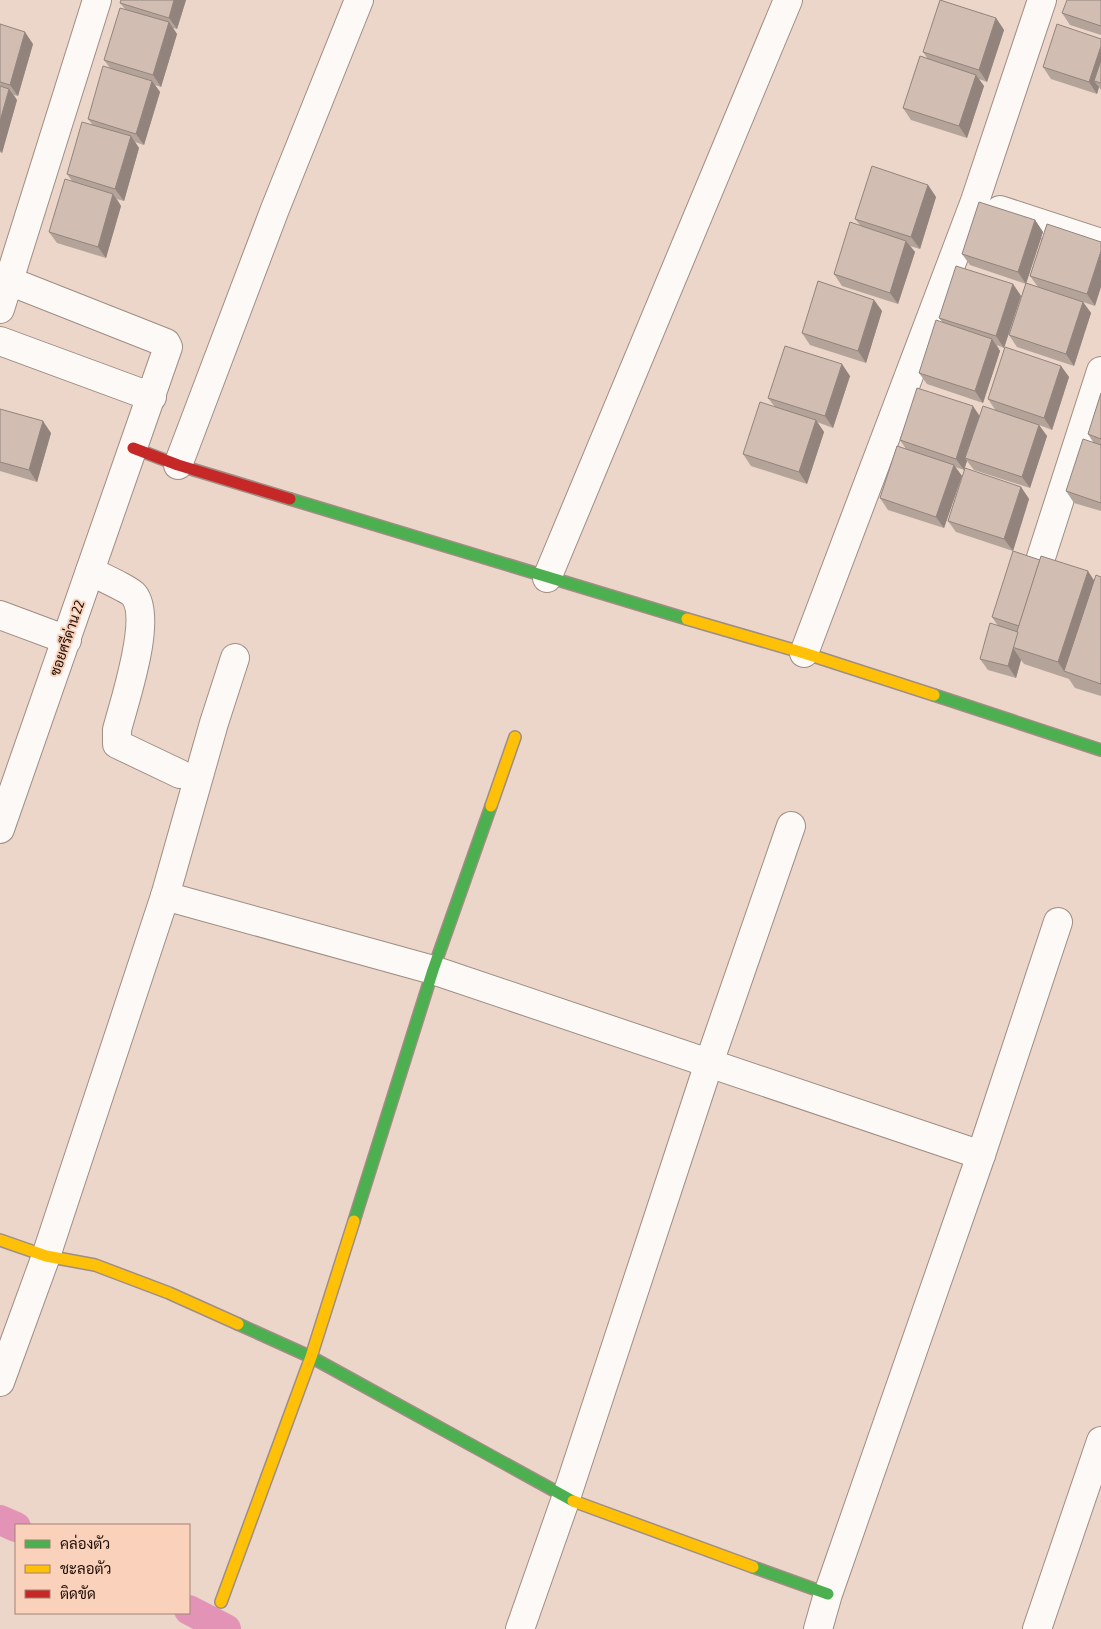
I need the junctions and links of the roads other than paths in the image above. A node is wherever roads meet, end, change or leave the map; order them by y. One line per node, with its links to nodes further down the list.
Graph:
1 (97, 0): 7 (street)
2 (359, 0): 13 (street)
3 (788, 0): 16 (street)
4 (1042, 0): 5 (street)
5 (975, 201): 6 (street); 19 (street)
6 (1101, 243)
7 (9, 281): 8 (street); 11 (street, ซอยศรีด่าน 22)
8 (0, 309)
9 (0, 341): 11 (street)
10 (1101, 370): 15 (street)
11 (152, 397): 12 (street, ซอยศรีด่าน 22)
12 (133, 448): 13 (street); 14 (street, ซอยศรีด่าน 22)
13 (178, 465): 16 (street)
14 (90, 571): 18 (street, ซอยศรีด่าน 22); 23 (street)
15 (1036, 573)
16 (547, 578): 19 (street)
17 (0, 615): 18 (street)
18 (67, 640): 25 (street, ซอยศรีด่าน 22)
19 (804, 653): 22 (street)
20 (236, 658): 26 (street)
21 (515, 737): 28 (street)
22 (1101, 750)
23 (180, 774)
24 (791, 826): 29 (street)
25 (0, 829)
26 (164, 896): 28 (street); 32 (street)
27 (1058, 922): 30 (street)
28 (433, 970): 29 (street); 33 (street)
29 (709, 1063): 30 (street); 36 (street)
30 (981, 1155): 37 (street)
31 (0, 1240): 32 (street)
32 (46, 1256): 33 (street); 34 (street)
33 (310, 1357): 36 (street); 38 (street)
34 (0, 1382)
35 (1101, 1441): 41 (street)
36 (566, 1498): 37 (street); 39 (street)
37 (828, 1594): 40 (street)
38 (220, 1602)
39 (520, 1629)
40 (818, 1629)
41 (1037, 1629)

